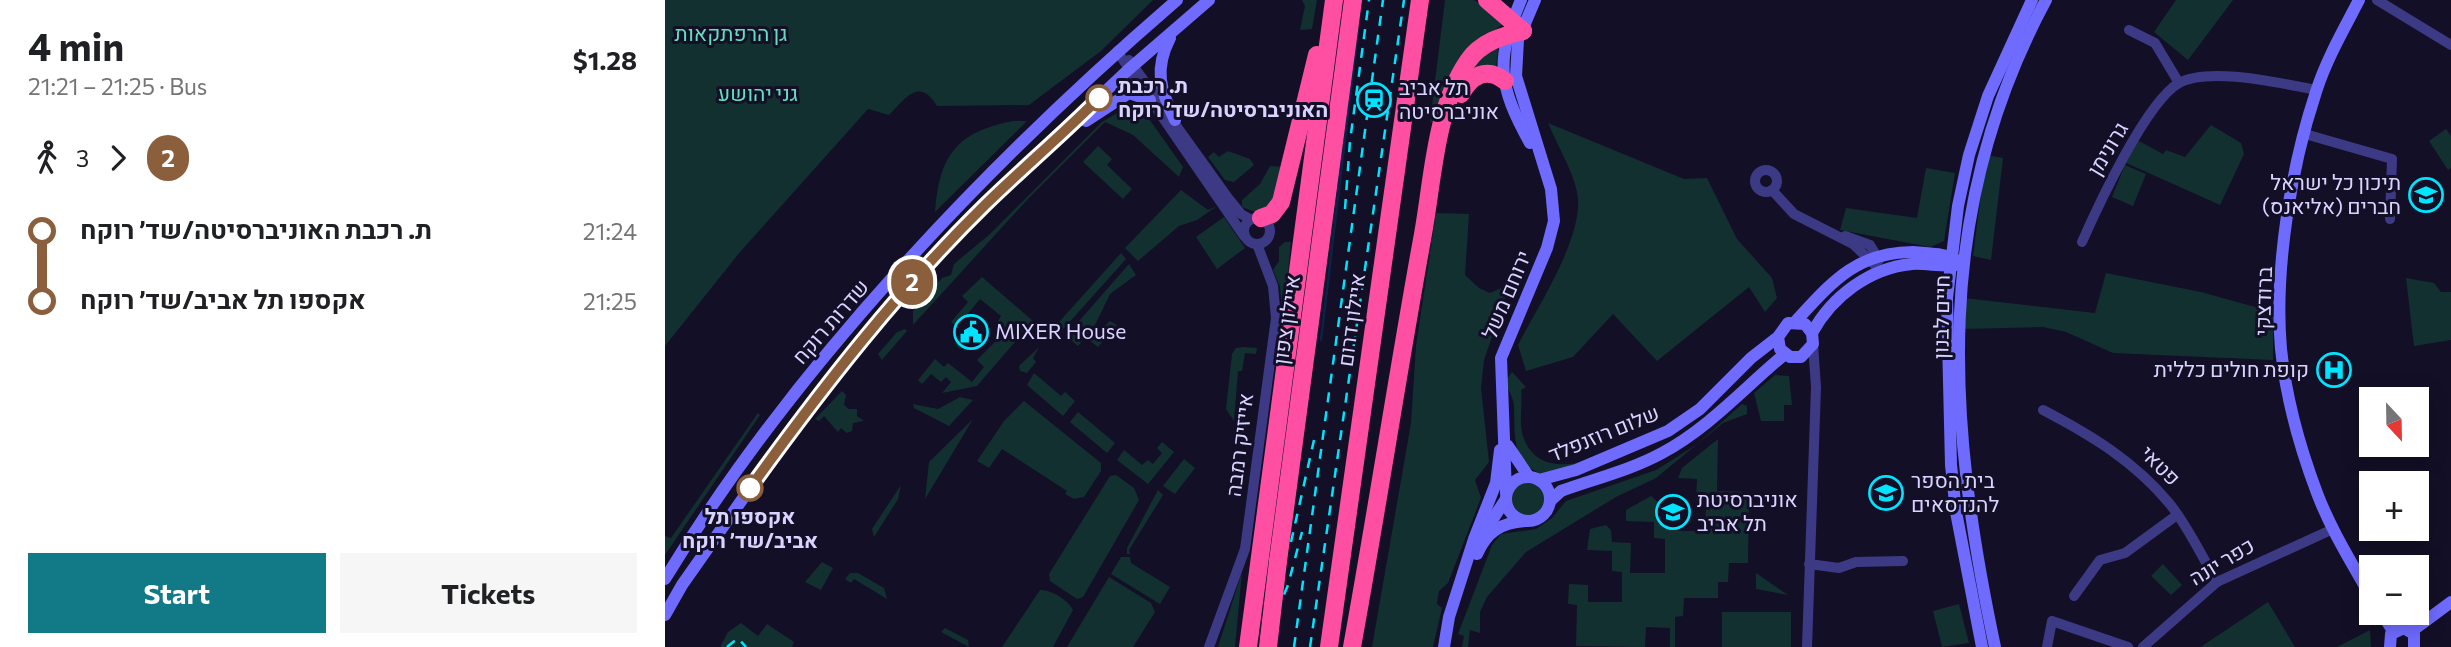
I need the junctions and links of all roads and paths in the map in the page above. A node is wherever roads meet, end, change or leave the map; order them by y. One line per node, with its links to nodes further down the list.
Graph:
1 (1177, 0): 18 (main road, שדרות רוקח)
2 (1209, 0): 15 (main road, שדרות רוקח)
3 (1332, 0): 16 (highway)
4 (1353, 0): 16 (highway, איילון צפון)
5 (1420, 0): 70 (highway, איילון דרום)
6 (1487, 0): 13 (highway)
7 (1521, 0): 13 (main road, ירוחם משל)
8 (1535, 0): 13 (main road, ירוחם משל)
9 (2032, 0): 33 (main road, חיים לבנון)
10 (2046, 0): 38 (main road, חיים לבנון)
11 (2359, 0): 22 (main road, ברודצקי)
12 (2377, 0): 17 (street)
13 (1514, 29): 20 (main road, ירוחם משל); 27 (highway); 28 (main road, ירוחם משל)
14 (2129, 30): 21 (street)
15 (1174, 32): 19 (main road, שדרות רוקח); 24 (main road)
16 (1333, 36): 30 (highway); 68 (highway); 69 (highway, איילון צפון, bridge)
17 (2451, 45)
18 (1118, 51): 19 (street); 58 (main road, שדרות רוקח)
19 (1131, 67): 23 (street); 24 (street); 26 (main road, שדרות רוקח)
20 (1504, 81): 27 (highway); 28 (main road, ירוחם משל)
21 (2179, 83): 22 (street); 34 (street, גרונימן)
22 (2317, 90): 25 (main road, ברודצקי)
23 (1150, 100): 26 (main road); 32 (street)
24 (1175, 120): 30 (street)
25 (2305, 134): 31 (street); 53 (main road, ברודצקי)
26 (1049, 148): 62 (main road, שדרות רוקח)
27 (1438, 149): 71 (highway)
28 (1545, 171): 47 (main road, ירוחם משל)
29 (1772, 190): 36 (street)
30 (1256, 218): 32 (street); 35 (street)
31 (2390, 219)
32 (1244, 236): 35 (street)
33 (1954, 238): 37 (main road); 38 (main road, חיים לבנון)
34 (2082, 242)
35 (1257, 244): 67 (street, אייזיק רמבה)
36 (1873, 256): 37 (main road); 39 (street); 41 (main road)
37 (1926, 259): 38 (main road); 39 (main road); 40 (main road)
38 (1955, 262): 40 (main road, חיים לבנון); 75 (main road, חיים לבנון)
39 (1881, 271): 43 (main road)
40 (1947, 298): 74 (main road, חיים לבנון)
41 (1794, 322): 42 (main road); 43 (main road)
42 (1778, 337): 44 (main road); 48 (main road, שלום רוזנפלד)
43 (1813, 339): 44 (main road); 45 (street)
44 (1790, 356): 45 (street); 50 (main road, שלום רוזנפלד)
45 (1815, 374): 56 (street)
46 (2043, 410): 51 (street, פטאי)
47 (1502, 436): 48 (main road, ירוחם משל); 49 (main road, ירוחם משל); 54 (main road)
48 (1534, 479): 49 (main road); 50 (main road)
49 (1506, 496): 52 (main road); 54 (main road)
50 (1550, 501): 52 (main road)
51 (2177, 515): 59 (street, פטאי); 60 (street)
52 (1525, 521): 66 (main road)
53 (2333, 529): 57 (main road, ברודצקי); 59 (street, כפר יונה)
54 (1473, 545): 66 (main road)
55 (1903, 561): 56 (street)
56 (1809, 564): 73 (street)
57 (2359, 576)
58 (665, 579)
59 (2217, 582): 78 (street, כפר יונה)
60 (2074, 596)
61 (2451, 602): 65 (main road)
62 (665, 615)
63 (2389, 625): 64 (main road)
64 (2393, 631): 65 (main road); 79 (main road)
65 (2411, 631): 80 (main road)
66 (1447, 633): 72 (main road)
67 (1209, 647)
68 (1248, 647)
69 (1268, 647)
70 (1329, 647)
71 (1352, 647)
72 (1444, 647)
73 (1807, 647)
74 (1982, 647)
75 (1995, 647)
76 (2047, 647): 77 (street)
77 (2128, 647)
78 (2143, 647)
79 (2390, 647)
80 (2414, 647)

